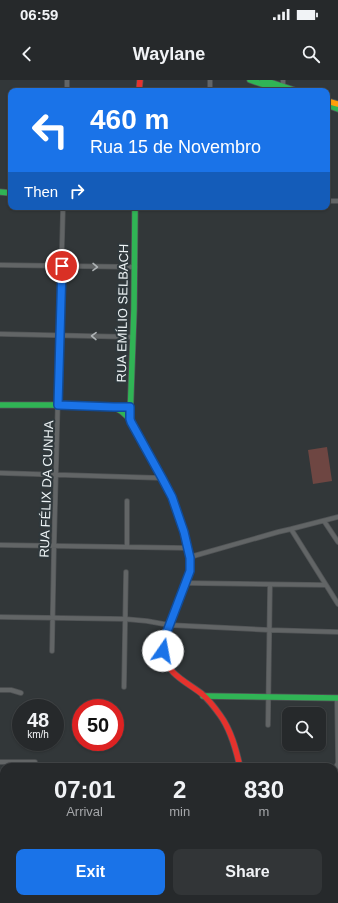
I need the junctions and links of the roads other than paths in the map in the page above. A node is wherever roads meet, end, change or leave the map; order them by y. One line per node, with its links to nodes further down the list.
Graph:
1 (250, 80): 3 (main road)
2 (264, 80): 4 (main road)
3 (276, 88)
4 (279, 88)
5 (63, 210): 8 (street, RUA FÉLIX DA CUNHA)
6 (136, 210): 9 (main road, RUA EMÍLIO SELBACH)
7 (0, 265): 8 (street)
8 (62, 266): 9 (street, one-way to 9); 11 (street, RUA FÉLIX DA CUNHA)
9 (135, 267): 12 (main road, RUA EMÍLIO SELBACH)
10 (0, 334): 11 (street)
11 (60, 335): 12 (street, one-way to 11); 14 (street, RUA FÉLIX DA CUNHA)
12 (133, 337): 16 (main road, RUA EMÍLIO SELBACH)
13 (0, 405): 14 (main road)
14 (58, 405): 15 (main road); 19 (street, RUA FÉLIX DA CUNHA)
15 (114, 407): 16 (main road); 17 (main road)
16 (130, 407): 17 (main road, RUA EMÍLIO SELBACH)
17 (130, 419): 20 (main road)
18 (0, 473): 19 (street)
19 (56, 474): 20 (street); 27 (street, RUA FÉLIX DA CUNHA)
20 (162, 478): 29 (main road)
21 (127, 502): 28 (street)
22 (338, 517): 23 (street)
23 (324, 520): 24 (street); 25 (street)
24 (291, 529): 30 (street); 34 (street)
25 (338, 542)
26 (0, 545): 27 (street)
27 (54, 546): 28 (street); 37 (street, RUA FÉLIX DA CUNHA)
28 (127, 547): 29 (street)
29 (188, 548): 30 (main road)
30 (190, 558): 32 (main road)
31 (126, 572): 38 (street)
32 (186, 583): 33 (street); 39 (main road)
33 (270, 585): 34 (street); 40 (street)
34 (326, 585): 35 (street)
35 (338, 604)
36 (0, 618): 37 (street)
37 (52, 618): 38 (street); 42 (street, RUA FÉLIX DA CUNHA)
38 (125, 619): 39 (street); 43 (street)
39 (169, 625): 40 (street); 46 (main road)
40 (270, 630): 41 (street); 47 (street)
41 (338, 632)
42 (52, 651)
43 (124, 687)
44 (0, 690): 45 (street)
45 (21, 694)
46 (203, 696): 47 (main road); 52 (main road)
47 (268, 697): 48 (main road); 49 (street)
48 (338, 698): 53 (street)
49 (268, 725)
50 (0, 762): 51 (street)
51 (35, 762)
52 (239, 763)
53 (338, 763)

